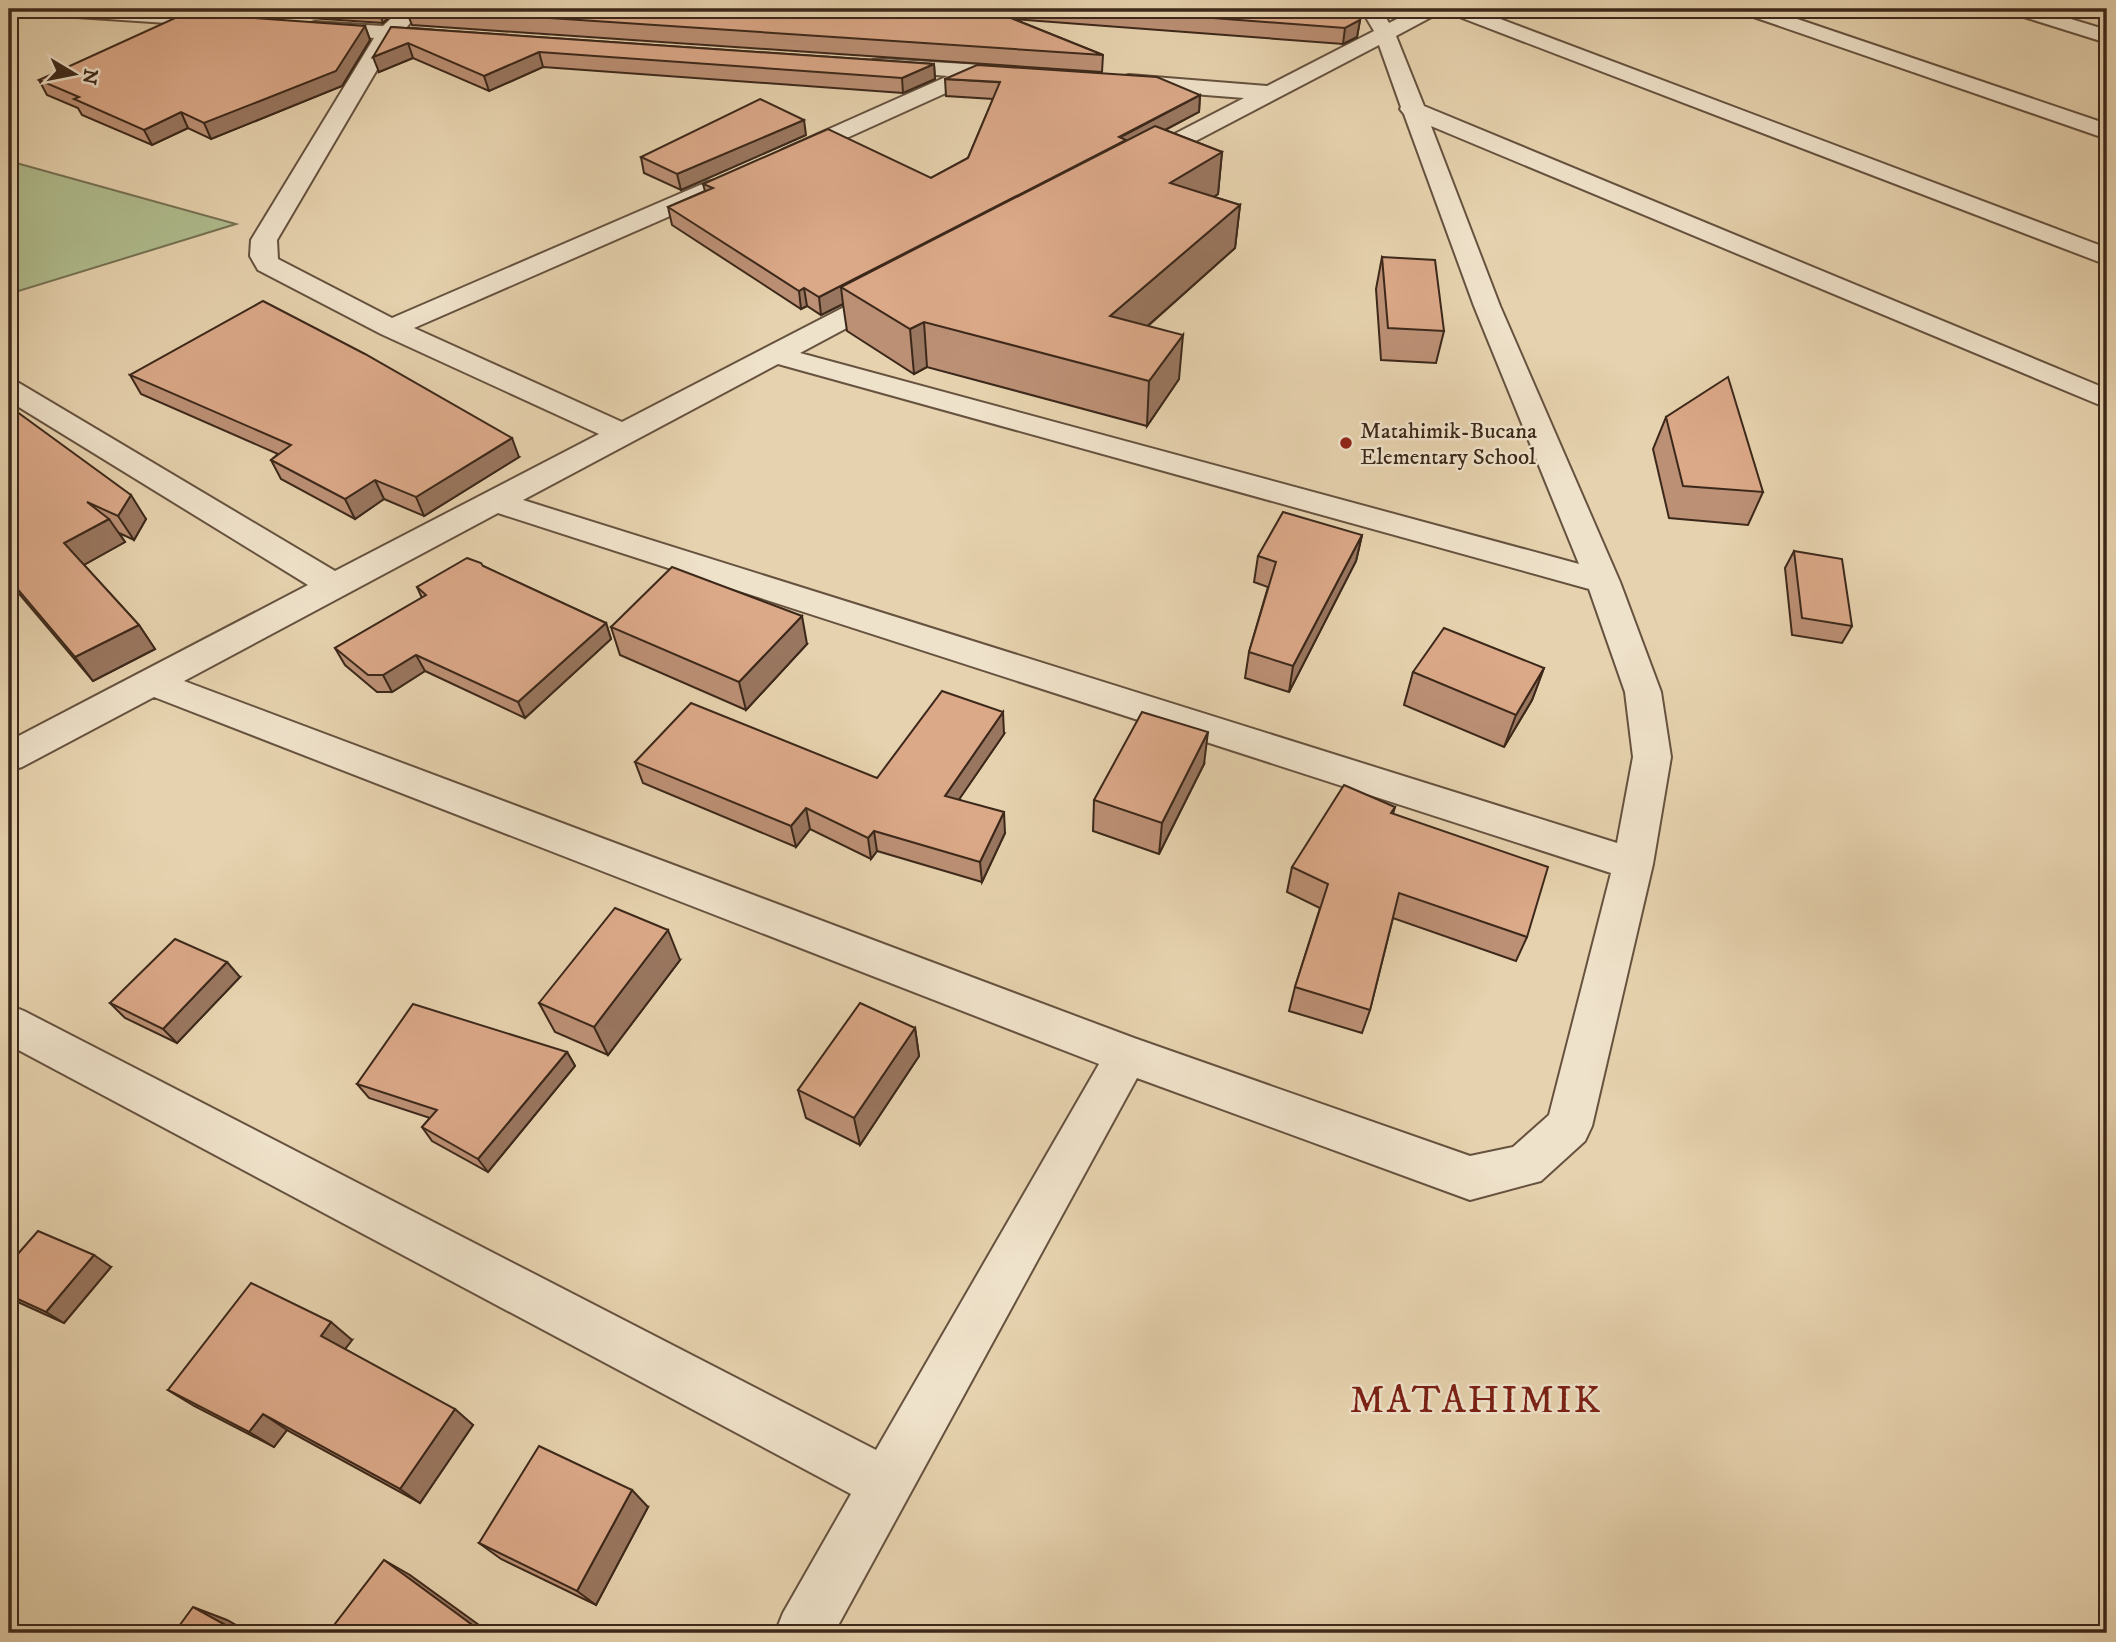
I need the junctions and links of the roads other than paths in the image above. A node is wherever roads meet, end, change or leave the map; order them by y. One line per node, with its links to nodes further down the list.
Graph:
1 (47, 9): 9 (street)
2 (415, 9): 11 (street)
3 (1349, 9): 8 (street)
4 (1432, 9): 8 (street)
5 (1456, 9): 24 (street)
6 (1749, 9): 20 (street)
7 (2018, 9): 13 (street)
8 (1376, 18): 18 (street); 19 (street)
9 (252, 23)
10 (293, 26): 11 (street)
11 (388, 33): 12 (street); 26 (street)
12 (457, 37)
13 (2107, 37)
14 (854, 63): 15 (street)
15 (977, 71): 16 (street); 21 (street)
16 (1032, 75)
17 (1101, 80): 18 (street)
18 (1268, 93): 22 (street)
19 (1412, 109): 29 (street); 32 (street)
20 (2107, 132)
21 (773, 162)
22 (1120, 172)
23 (736, 179): 26 (street)
24 (2107, 257)
25 (912, 283): 27 (street)
26 (391, 328): 30 (street)
27 (776, 355): 30 (street); 32 (street)
28 (9, 389): 33 (street)
29 (2107, 399)
30 (625, 435): 31 (street)
31 (496, 502): 33 (street); 36 (street)
32 (1603, 582): 36 (street)
33 (336, 587): 34 (street)
34 (151, 682): 35 (street); 38 (street)
35 (9, 757)
36 (1633, 864): 38 (street)
37 (9, 1024): 39 (street)
38 (1127, 1055): 39 (street)
39 (886, 1484): 40 (street)
40 (803, 1633)

